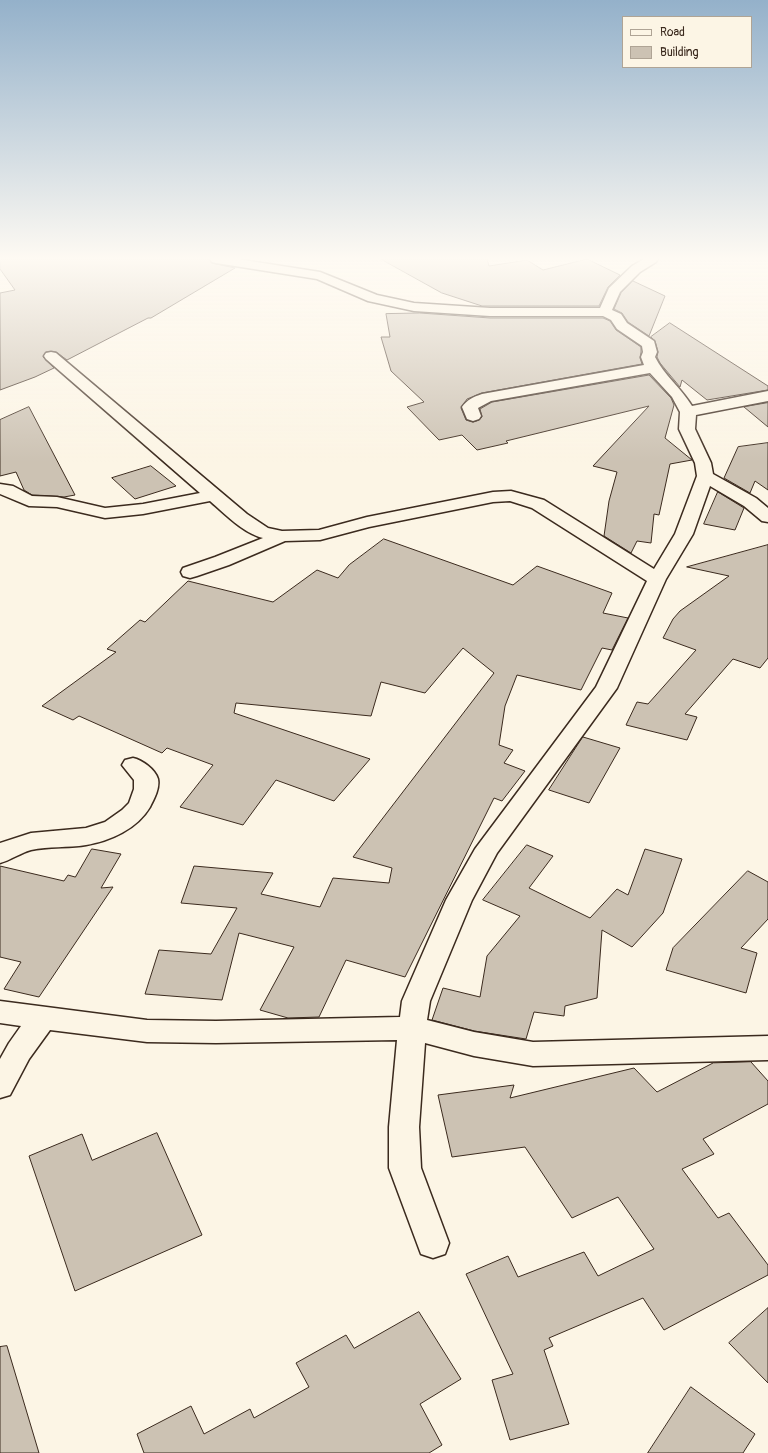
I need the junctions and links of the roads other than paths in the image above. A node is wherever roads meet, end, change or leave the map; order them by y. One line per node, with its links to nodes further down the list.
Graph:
1 (623, 327): 3 (street)
2 (51, 356): 9 (street)
3 (653, 368): 5 (street); 6 (street)
4 (768, 396): 5 (street)
5 (688, 412): 7 (street)
6 (473, 416)
7 (705, 476): 10 (street); 13 (street)
8 (0, 489): 9 (street)
9 (214, 495): 11 (street)
10 (768, 517)
11 (282, 536): 12 (street); 13 (street)
12 (190, 572)
13 (657, 579): 18 (street)
14 (133, 765): 15 (street)
15 (0, 854)
16 (0, 1012): 17 (street)
17 (43, 1018): 18 (street); 20 (street)
18 (412, 1028): 19 (street); 21 (street)
19 (768, 1048)
20 (0, 1086)
21 (432, 1243)

